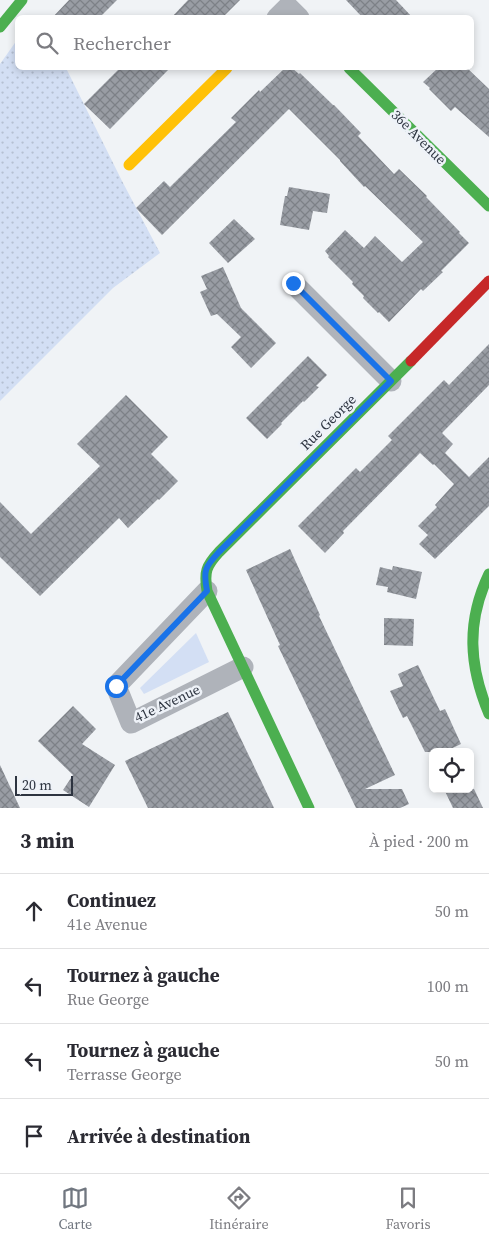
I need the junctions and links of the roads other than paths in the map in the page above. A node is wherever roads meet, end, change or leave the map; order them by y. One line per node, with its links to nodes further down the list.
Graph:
1 (12, 0): 3 (street)
2 (22, 0): 6 (street)
3 (0, 9)
4 (280, 15): 5 (street)
5 (296, 15)
6 (0, 27)
7 (225, 70): 9 (street)
8 (351, 70): 10 (street, 36e Avenue)
9 (129, 164)
10 (489, 206)
11 (489, 282): 13 (street, Rue George)
12 (293, 283): 13 (street)
13 (391, 381): 15 (street, Rue George)
14 (489, 574): 17 (street)
15 (207, 591): 16 (street); 16 (street, 41e Avenue)
16 (243, 667): 18 (street)
17 (489, 714)
18 (309, 808)

